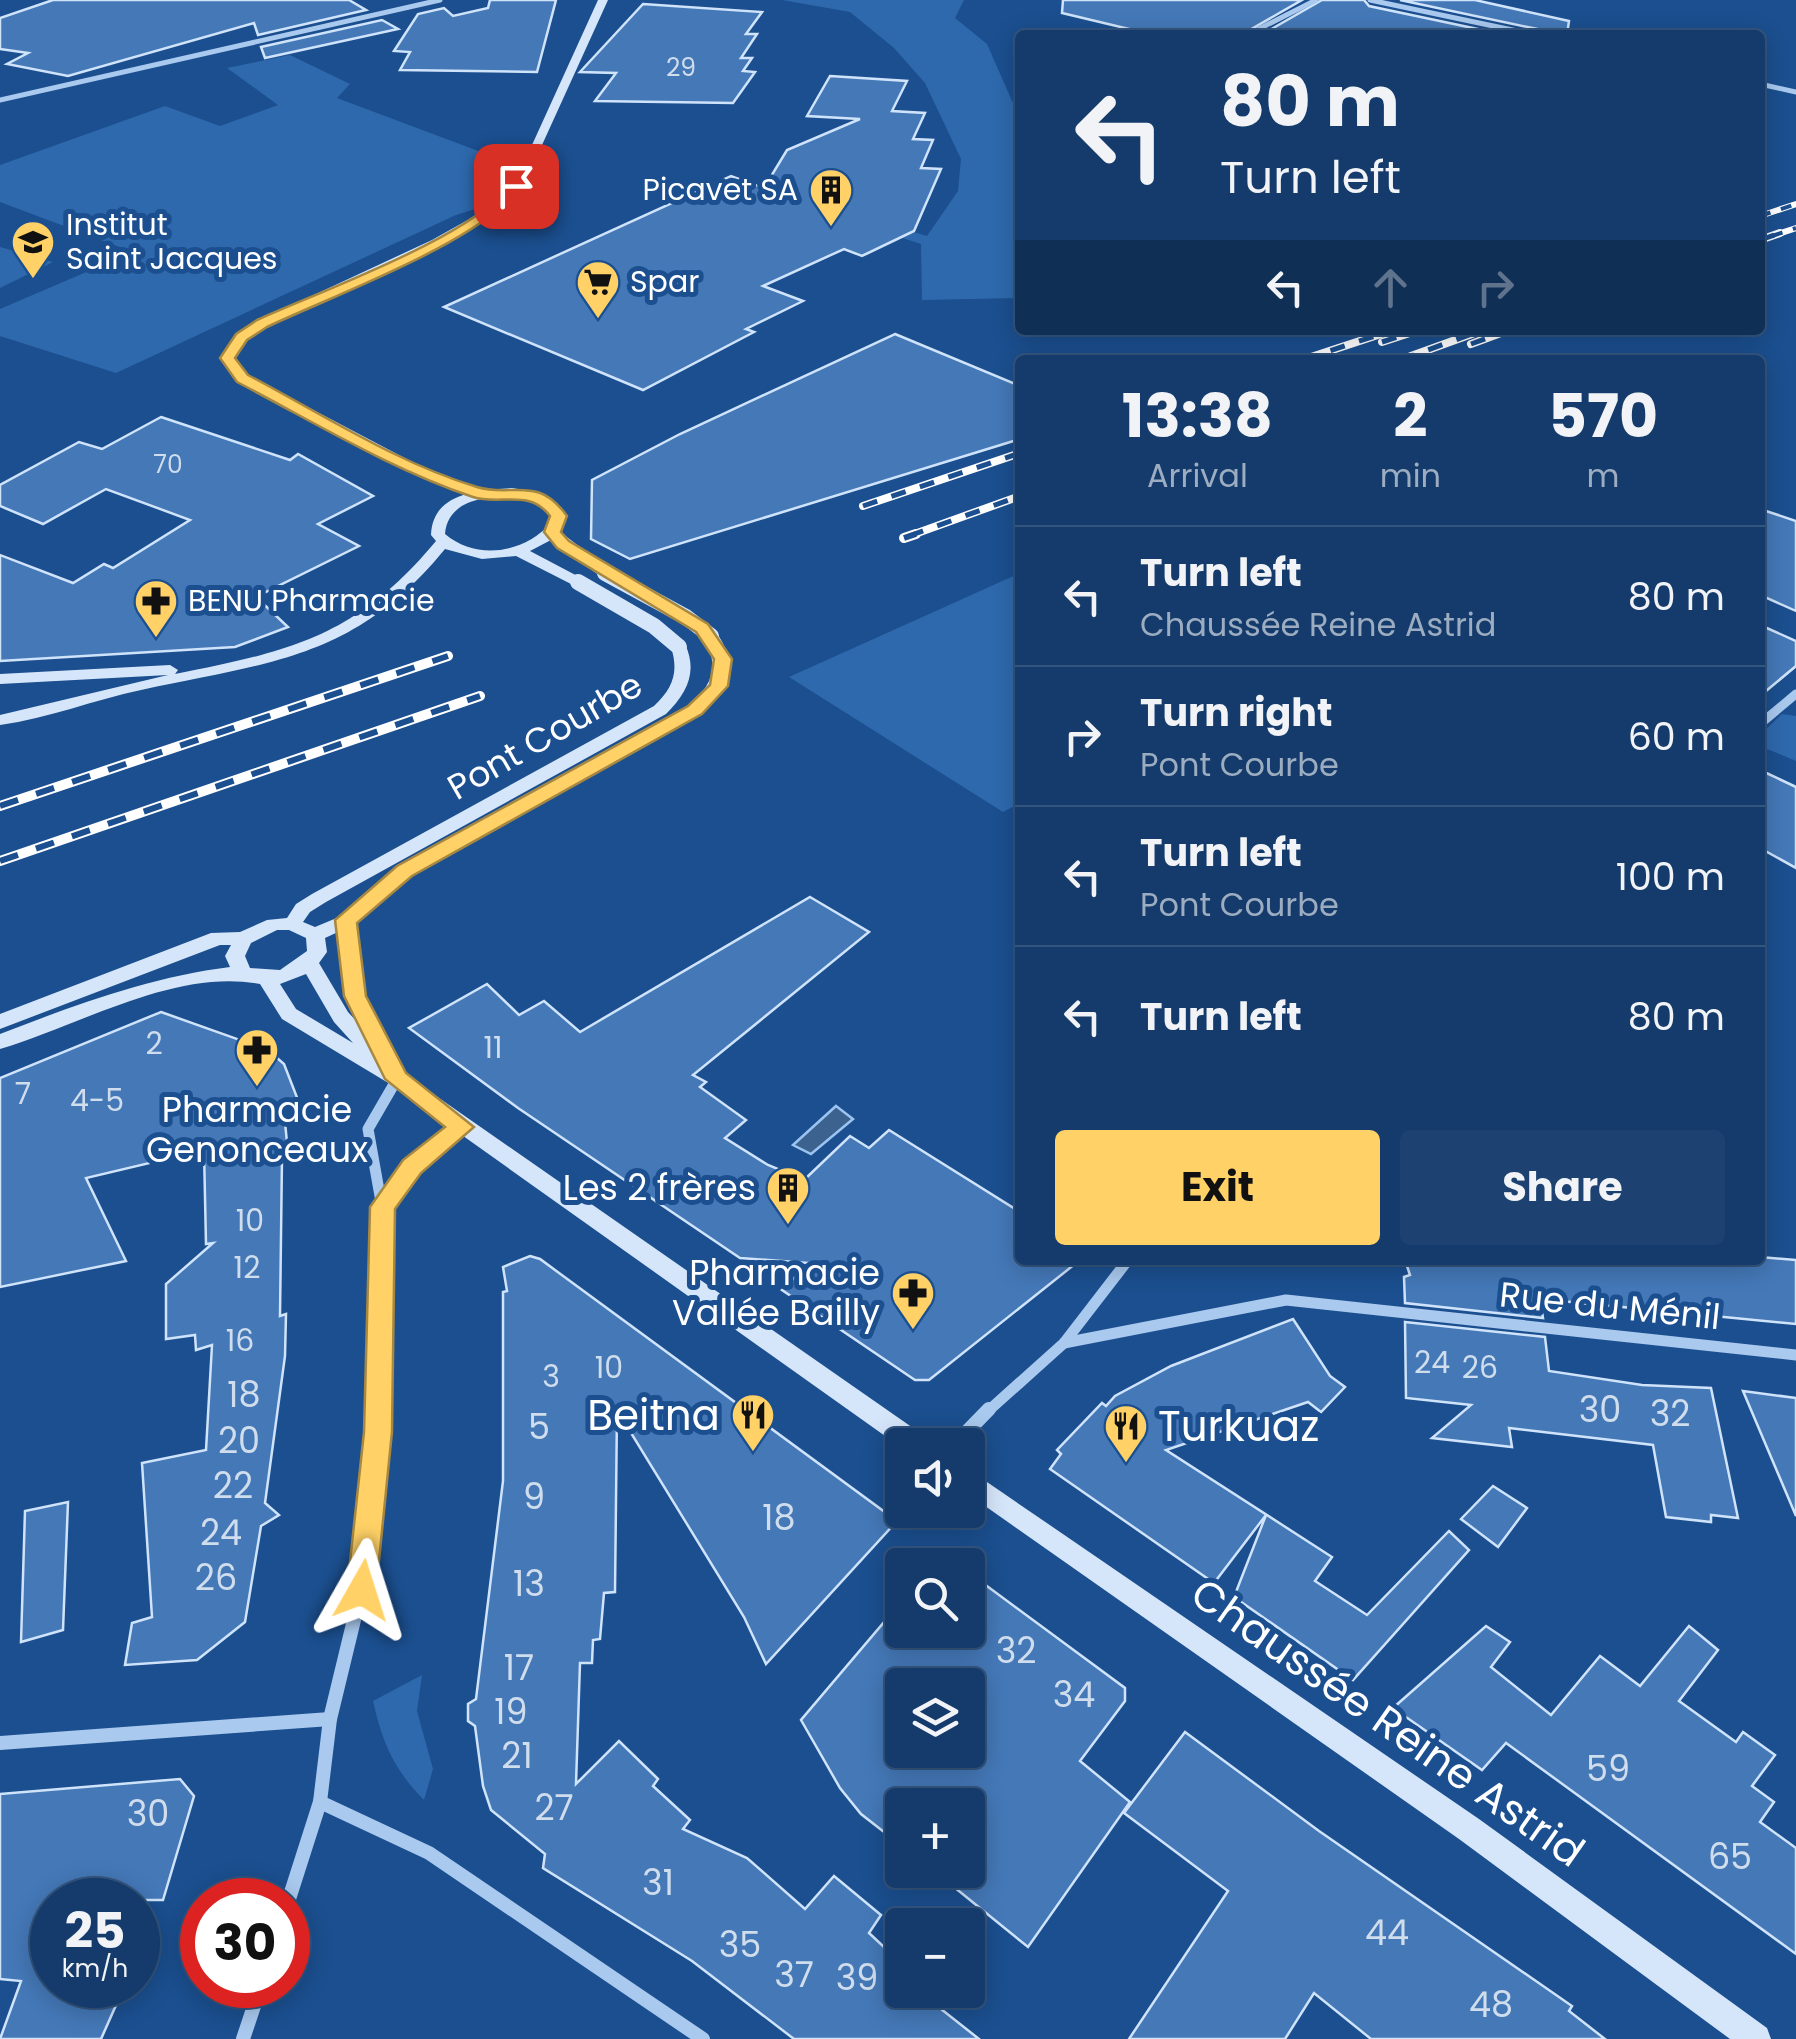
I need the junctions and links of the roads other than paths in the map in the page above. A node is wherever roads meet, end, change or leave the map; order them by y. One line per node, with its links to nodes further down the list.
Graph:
1 (440, 0): 9 (street)
2 (602, 0): 10 (main road)
3 (1316, 0): 5 (street)
4 (1370, 0): 6 (street)
5 (1256, 30)
6 (1512, 30)
7 (1765, 85): 8 (street)
8 (1796, 92)
9 (0, 100)
10 (411, 467): 11 (main road); 12 (main road)
11 (480, 494): 12 (main road); 13 (main road)
12 (452, 506): 14 (main road)
13 (552, 532): 15 (main road); 23 (main road, Pont Courbe, bridge)
14 (443, 541): 16 (main road); 17 (main road)
15 (518, 550): 16 (main road); 24 (main road, Pont Courbe, bridge)
16 (480, 554): 17 (main road)
17 (413, 579): 18 (main road)
18 (217, 671): 19 (main road); 21 (main road)
19 (0, 679)
20 (1796, 694): 22 (street)
21 (0, 720)
22 (1765, 720)
23 (346, 920): 25 (main road, Pont Courbe); 32 (main road)
24 (292, 924): 25 (main road); 26 (main road)
25 (315, 935): 27 (main road)
26 (244, 939): 28 (main road); 30 (main road)
27 (309, 963): 29 (main road); 32 (main road)
28 (242, 972): 29 (main road); 31 (main road)
29 (267, 979): 32 (main road)
30 (0, 1022)
31 (0, 1042)
32 (397, 1079): 33 (main road); 34 (street)
33 (462, 1127): 34 (street); 38 (main road)
34 (382, 1207): 41 (street)
35 (1124, 1265): 36 (street)
36 (1064, 1343): 37 (street, Rue du Ménil); 39 (street)
37 (1796, 1354)
38 (893, 1428)
39 (971, 1428)
40 (985, 1492): 48 (main road, Chaussée Reine Astrid)
41 (330, 1720): 42 (street); 43 (street)
42 (0, 1743)
43 (320, 1802): 44 (street); 47 (street)
44 (296, 1878)
45 (254, 2008): 46 (street)
46 (244, 2039)
47 (703, 2039)
48 (1756, 2039)

